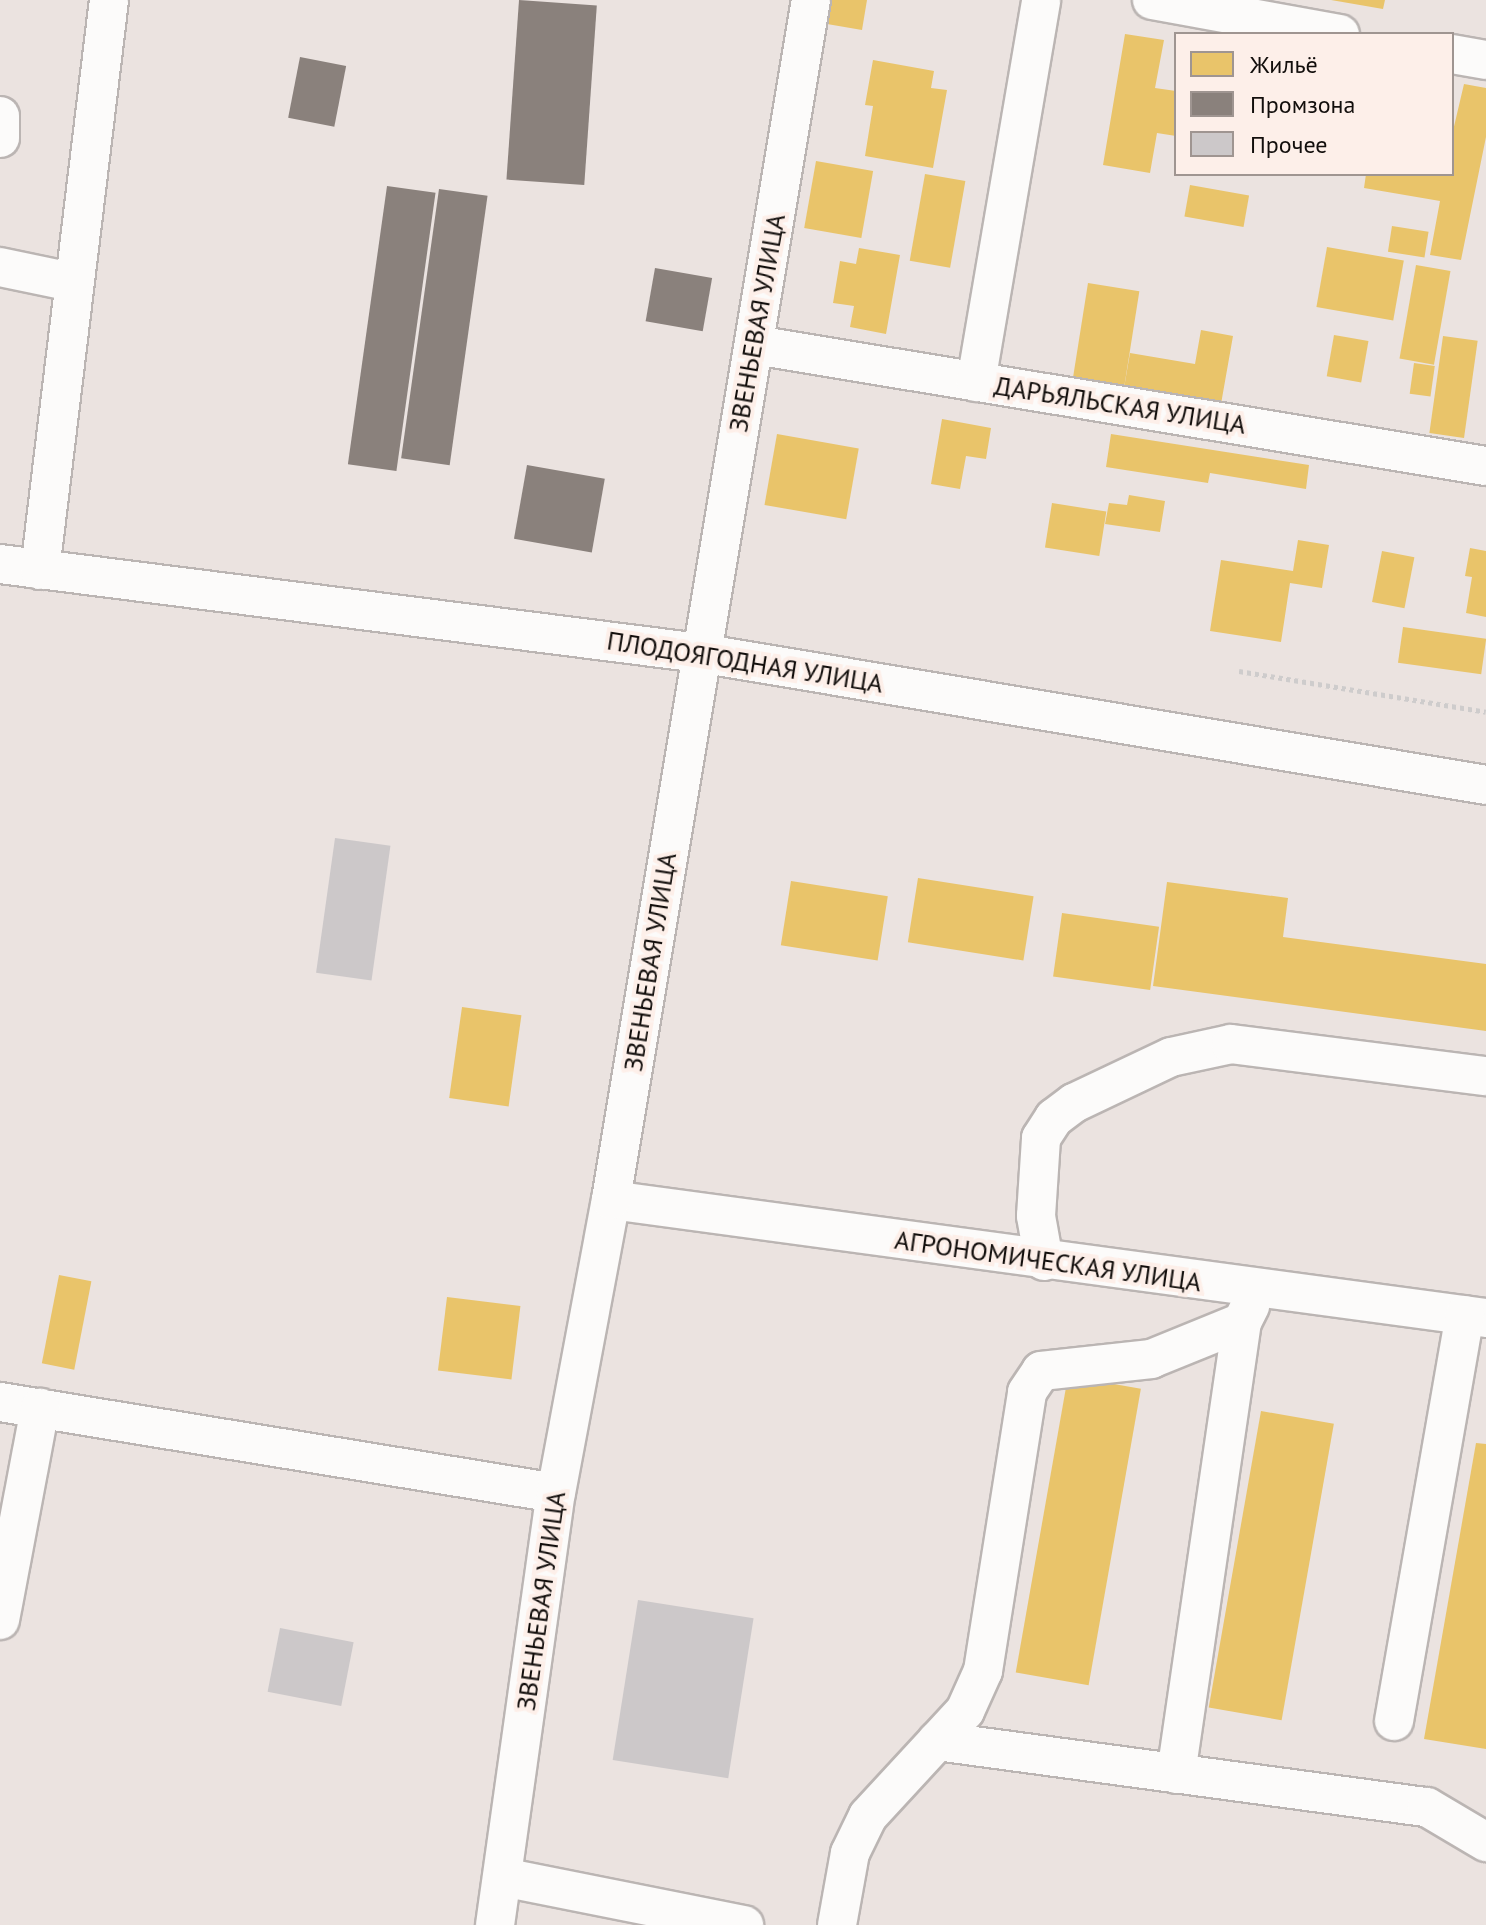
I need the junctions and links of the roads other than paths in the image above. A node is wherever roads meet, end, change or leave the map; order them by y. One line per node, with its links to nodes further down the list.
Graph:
1 (109, 0): 11 (street)
2 (811, 0): 12 (street, ЗВЕНЬЕВАЯ УЛИЦА)
3 (1041, 0): 13 (street)
4 (1152, 0): 5 (street)
5 (1329, 32)
6 (1454, 54): 7 (street)
7 (1486, 60)
8 (0, 116): 9 (street)
9 (0, 138)
10 (0, 267): 11 (street)
11 (72, 282): 16 (street)
12 (755, 345): 13 (street, ДАРЬЯЛЬСКАЯ УЛИЦА); 17 (street, ЗВЕНЬЕВАЯ УЛИЦА)
13 (976, 382): 14 (street, ДАРЬЯЛЬСКАЯ УЛИЦА)
14 (1486, 466)
15 (0, 564): 16 (street, ПЛОДОЯГОДНАЯ УЛИЦА)
16 (40, 570): 17 (street, ПЛОДОЯГОДНАЯ УЛИЦА)
17 (700, 653): 18 (street, ПЛОДОЯГОДНАЯ УЛИЦА); 20 (street, ЗВЕНЬЕВАЯ УЛИЦА)
18 (1486, 785)
19 (1486, 1076): 21 (street)
20 (611, 1200): 21 (street, АГРОНОМИЧЕСКАЯ УЛИЦА); 26 (street, ЗВЕНЬЕВАЯ УЛИЦА)
21 (1044, 1261): 22 (street, АГРОНОМИЧЕСКАЯ УЛИЦА)
22 (1250, 1306): 23 (street, АГРОНОМИЧЕСКАЯ УЛИЦА); 29 (street); 30 (street)
23 (1476, 1317): 28 (street)
24 (0, 1402): 25 (street)
25 (40, 1408): 26 (street); 27 (street)
26 (556, 1493): 32 (street, ЗВЕНЬЕВАЯ УЛИЦА)
27 (0, 1620)
28 (1394, 1721)
29 (937, 1741): 30 (street); 35 (street)
30 (1176, 1774): 31 (street)
31 (1486, 1842)
32 (503, 1877): 33 (street); 34 (street, ЗВЕНЬЕВАЯ УЛИЦА)
33 (731, 1924)
34 (495, 1925)
35 (837, 1925)

